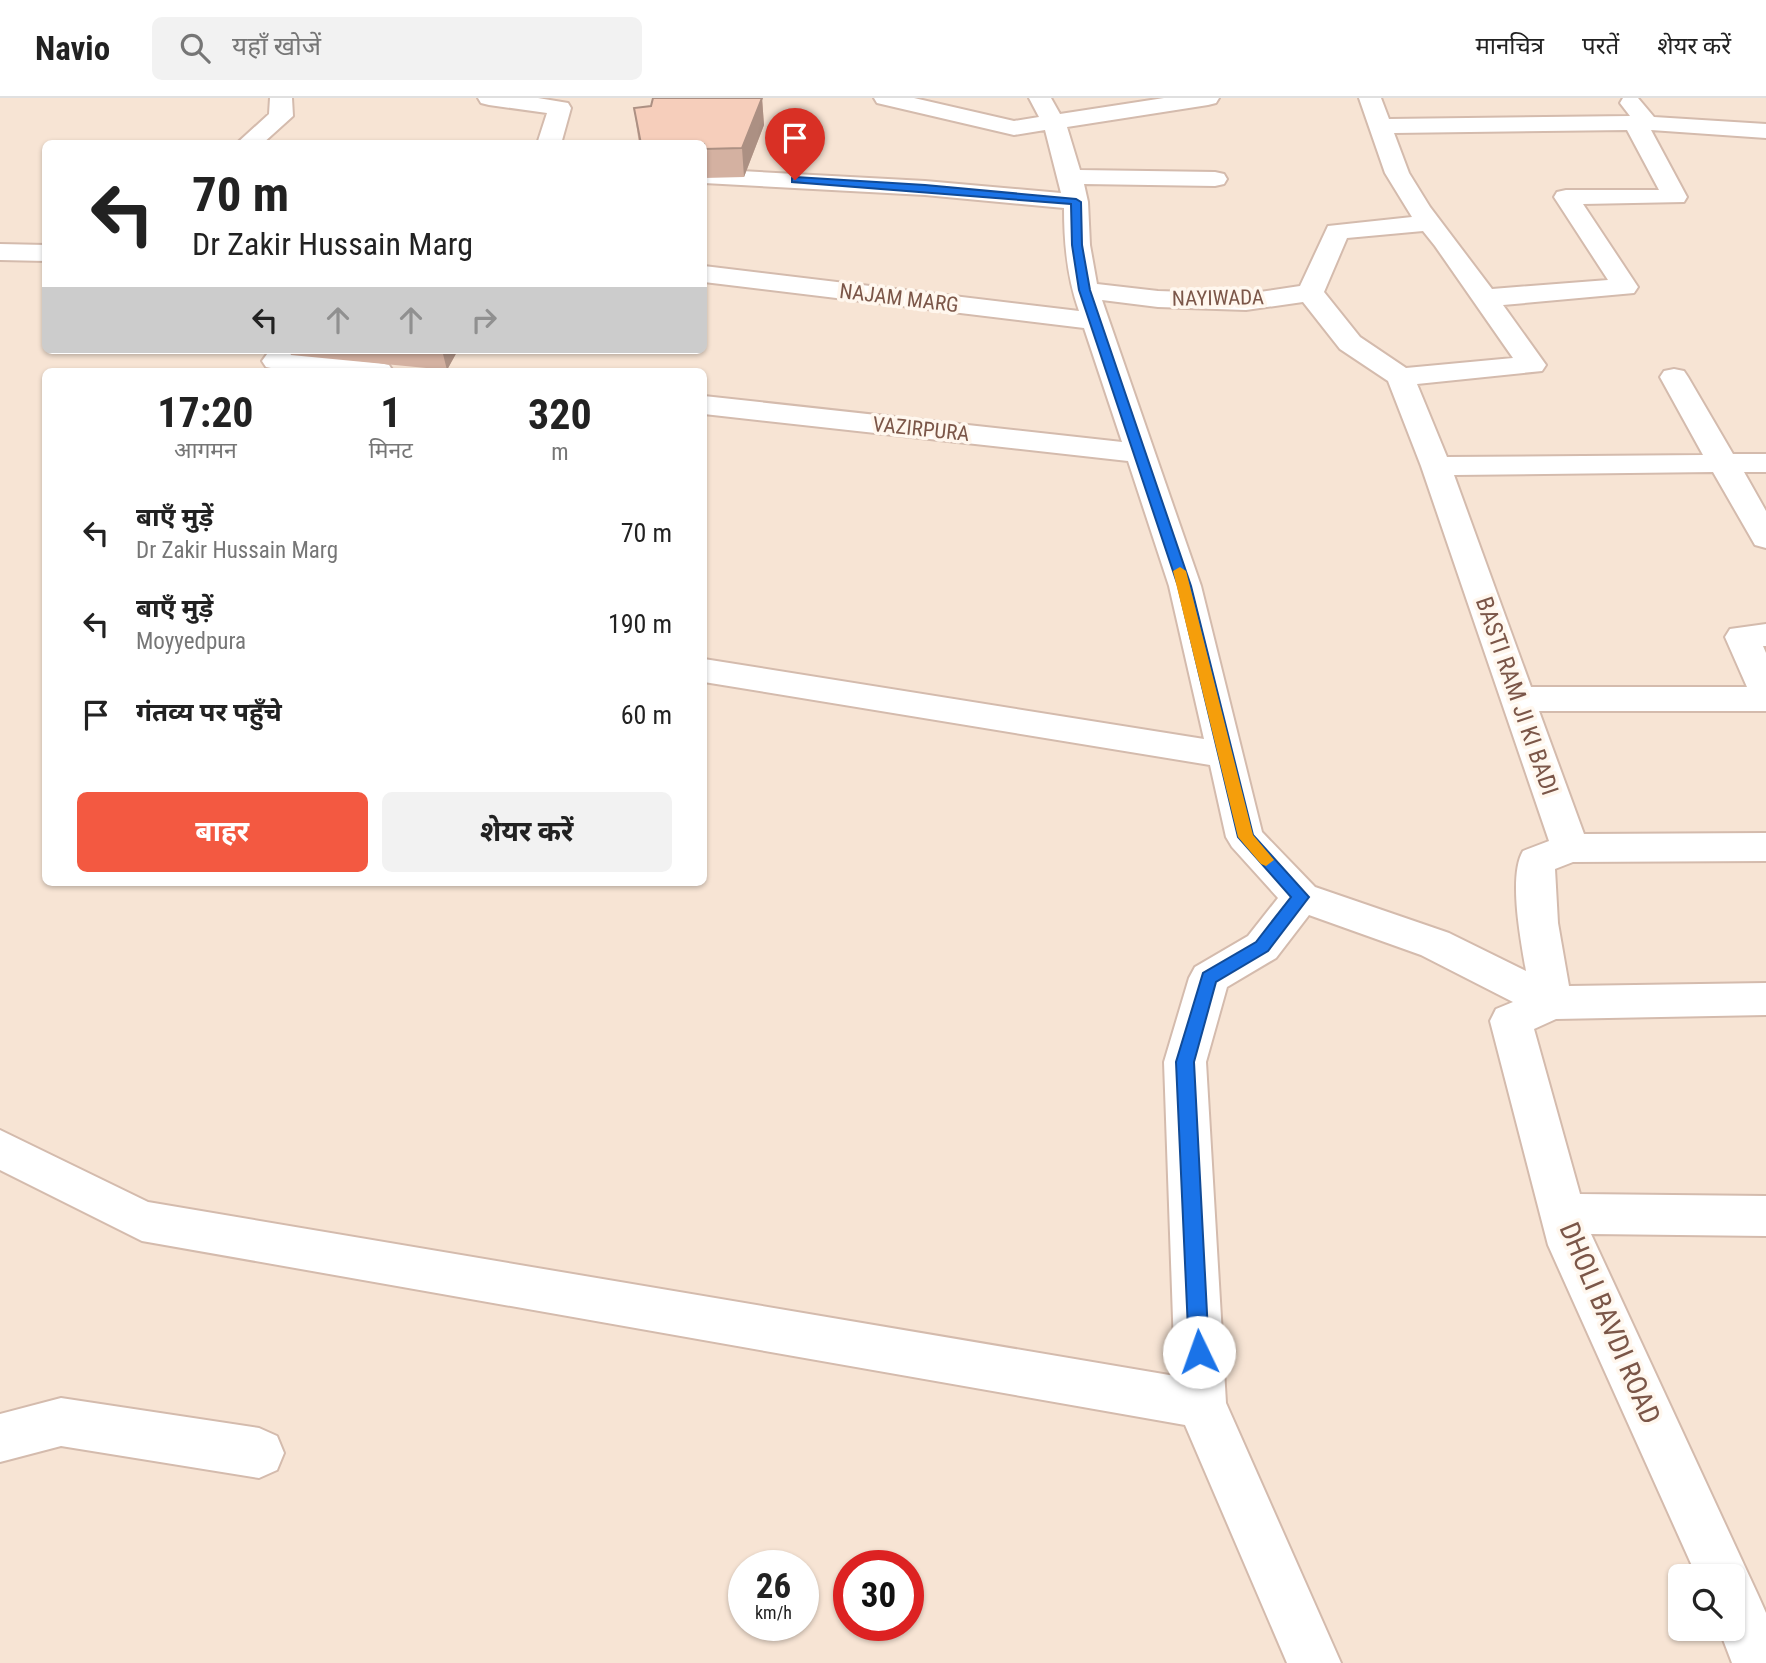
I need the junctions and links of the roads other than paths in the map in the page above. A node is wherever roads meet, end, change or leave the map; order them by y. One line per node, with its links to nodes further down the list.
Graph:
1 (281, 98): 12 (street)
2 (489, 98): 13 (street)
3 (886, 98): 9 (street)
4 (1040, 98): 9 (street)
5 (1208, 98): 9 (street)
6 (1370, 98): 10 (street)
7 (1628, 98): 8 (street)
8 (1641, 123): 10 (street); 11 (street); 24 (street)
9 (1055, 125): 17 (street)
10 (1380, 126): 18 (street)
11 (1755, 130): 14 (street)
12 (252, 140)
13 (550, 140)
14 (1766, 155)
15 (707, 176): 17 (street)
16 (1216, 179): 17 (street)
17 (1073, 189): 22 (street)
18 (1430, 223): 23 (street); 24 (street)
19 (0, 252): 20 (street)
20 (42, 253)
21 (707, 274): 25 (street, NAJAM MARG)
22 (1085, 290): 23 (street, NAYIWADA); 25 (street)
23 (1310, 293): 28 (street)
24 (1485, 298): 28 (street)
25 (1095, 321): 31 (street)
26 (281, 354): 27 (street)
27 (348, 368)
28 (1400, 377): 34 (street, BASTI RAM JI KI BADI)
29 (1674, 377): 32 (street)
30 (707, 405): 31 (street, VAZIRPURA)
31 (1138, 453): 41 (street)
32 (1721, 463): 33 (street); 34 (street); 35 (street)
33 (1766, 463)
34 (1436, 466): 39 (street, BASTI RAM JI KI BADI)
35 (1766, 538)
36 (1766, 635): 38 (street)
37 (707, 671): 41 (street)
38 (1766, 690)
39 (1519, 699): 40 (street); 43 (street, BASTI RAM JI KI BADI)
40 (1766, 699)
41 (1226, 755): 44 (street)
42 (1766, 847): 43 (street)
43 (1570, 848): 46 (street)
44 (1301, 897): 46 (street); 50 (street)
45 (1766, 999): 46 (street)
46 (1552, 1003): 48 (street, DHOLI BAVDI ROAD)
47 (0, 1149): 50 (street)
48 (1563, 1214): 49 (street); 53 (street, DHOLI BAVDI ROAD)
49 (1766, 1216)
50 (1201, 1404): 55 (street)
51 (0, 1438): 52 (street)
52 (259, 1452)
53 (1724, 1564)
54 (1745, 1613): 56 (street, DHOLI BAVDI ROAD)
55 (1314, 1663)
56 (1759, 1663)

